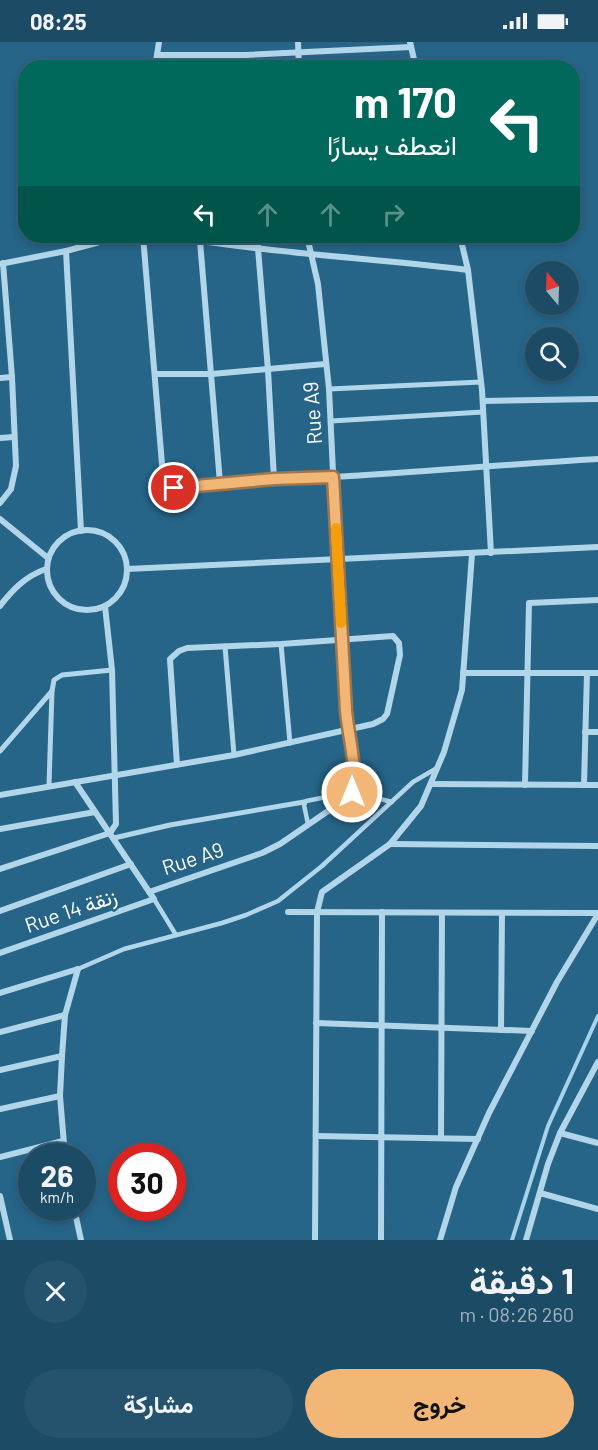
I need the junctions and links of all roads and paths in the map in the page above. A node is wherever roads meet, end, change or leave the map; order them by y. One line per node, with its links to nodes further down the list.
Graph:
1 (159, 42): 5 (street)
2 (298, 42): 4 (street)
3 (410, 44): 4 (street); 8 (street)
4 (299, 51): 5 (street); 7 (street)
5 (158, 55): 6 (street)
6 (157, 60)
7 (299, 60)
8 (414, 60)
9 (95, 243): 17 (street)
10 (144, 243): 23 (street)
11 (200, 243): 24 (street)
12 (235, 243): 16 (street)
13 (257, 243): 16 (street)
14 (308, 243): 18 (street, Rue A9)
15 (462, 243): 20 (street)
16 (257, 249): 18 (street); 22 (street)
17 (66, 251): 19 (street); 42 (street)
18 (311, 255): 20 (street); 21 (street, Rue A9)
19 (1, 264): 25 (street)
20 (468, 270): 27 (street)
21 (325, 364): 22 (street); 28 (street, Rue A9)
22 (268, 370): 24 (street); 38 (street)
23 (156, 374): 24 (street); 39 (street)
24 (212, 374): 39 (street)
25 (12, 377): 26 (street); 33 (street)
26 (0, 378)
27 (481, 382): 28 (street); 30 (street)
28 (329, 389): 32 (street, Rue A9)
29 (598, 399): 30 (street)
30 (483, 401): 31 (street)
31 (483, 412): 32 (street); 36 (street)
32 (331, 421): 37 (street, Rue A9)
33 (14, 437): 34 (street); 40 (street)
34 (0, 438)
35 (598, 459): 36 (street)
36 (486, 465): 37 (street); 44 (street)
37 (333, 477): 38 (street); 47 (street, Rue A9)
38 (274, 479): 39 (street)
39 (220, 483)
40 (0, 503)
41 (0, 519): 46 (street)
42 (81, 531): 46 (street); 49 (street)
43 (598, 547): 44 (street)
44 (491, 553): 45 (street)
45 (472, 554): 47 (street); 57 (street)
46 (48, 558): 48 (street)
47 (338, 558): 49 (street); 53 (street, Rue A9)
48 (46, 569): 51 (street); 52 (street)
49 (127, 569): 52 (street)
50 (598, 600): 58 (street)
51 (0, 606)
52 (105, 606): 56 (street)
53 (341, 638): 54 (street); 62 (street, Rue A9); 62 (street)
54 (281, 644): 55 (street); 65 (street)
55 (225, 646): 67 (street); 68 (street)
56 (112, 670): 61 (street); 70 (street)
57 (463, 674): 58 (street); 69 (street)
58 (528, 674): 59 (street); 74 (street)
59 (587, 674): 60 (street); 63 (street)
60 (598, 674)
61 (52, 691): 66 (street); 73 (street)
62 (348, 730): 65 (street); 77 (street, Rue A9)
63 (585, 732): 64 (street); 75 (street)
64 (598, 732)
65 (290, 742): 67 (street)
66 (0, 751)
67 (234, 755): 68 (street)
68 (177, 765): 70 (street)
69 (437, 768): 72 (street); 80 (lane)
70 (115, 777): 71 (street); 84 (street)
71 (75, 783): 73 (street); 81 (street)
72 (431, 784): 74 (street); 85 (street)
73 (49, 785): 78 (street)
74 (525, 785): 75 (street)
75 (584, 785): 76 (street)
76 (598, 785)
77 (352, 792): 79 (lane); 80 (lane); 82 (street, Rue A9)
78 (0, 795)
79 (304, 802): 82 (lane); 84 (street)
80 (392, 802): 97 (lane)
81 (95, 812): 83 (street); 84 (street)
82 (308, 824): 89 (street, Rue A9)
83 (0, 829)
84 (112, 835): 87 (street); 88 (street)
85 (390, 844): 86 (street); 93 (street)
86 (598, 846)
87 (131, 864): 89 (street); 91 (street)
88 (0, 870)
89 (148, 892): 90 (street)
90 (154, 899): 97 (lane); 98 (street, Rue 14 زنقة)
91 (0, 911)
92 (288, 912): 93 (street)
93 (317, 912): 94 (street); 102 (street)
94 (382, 912): 95 (street); 103 (street)
95 (442, 913): 96 (street); 104 (street)
96 (502, 913): 105 (street); 106 (street)
97 (176, 934): 99 (lane)
98 (0, 953)
99 (78, 969): 100 (street); 101 (street)
100 (0, 993)
101 (65, 1016): 107 (street); 108 (street)
102 (316, 1023): 103 (street); 115 (street)
103 (382, 1025): 104 (street); 116 (street)
104 (441, 1027): 105 (street); 117 (street)
105 (501, 1030): 106 (street)
106 (532, 1030): 118 (street)
107 (0, 1032)
108 (62, 1056): 110 (street); 112 (street)
109 (598, 1062): 111 (street)
110 (0, 1070)
111 (595, 1077): 114 (street)
112 (60, 1096): 113 (street); 119 (street)
113 (0, 1108)
114 (560, 1133): 120 (street); 122 (street)
115 (316, 1136): 116 (street); 129 (street)
116 (381, 1137): 117 (street); 130 (street)
117 (441, 1138): 118 (street)
118 (478, 1139): 131 (street)
119 (63, 1141): 121 (street)
120 (598, 1143)
121 (0, 1157)
122 (540, 1193): 125 (street); 132 (street)
123 (0, 1196): 124 (street)
124 (1, 1204): 127 (street)
125 (598, 1209)
126 (77, 1221): 128 (street)
127 (9, 1240)
128 (81, 1240)
129 (315, 1240)
130 (381, 1240)
131 (440, 1240)
132 (526, 1240)

